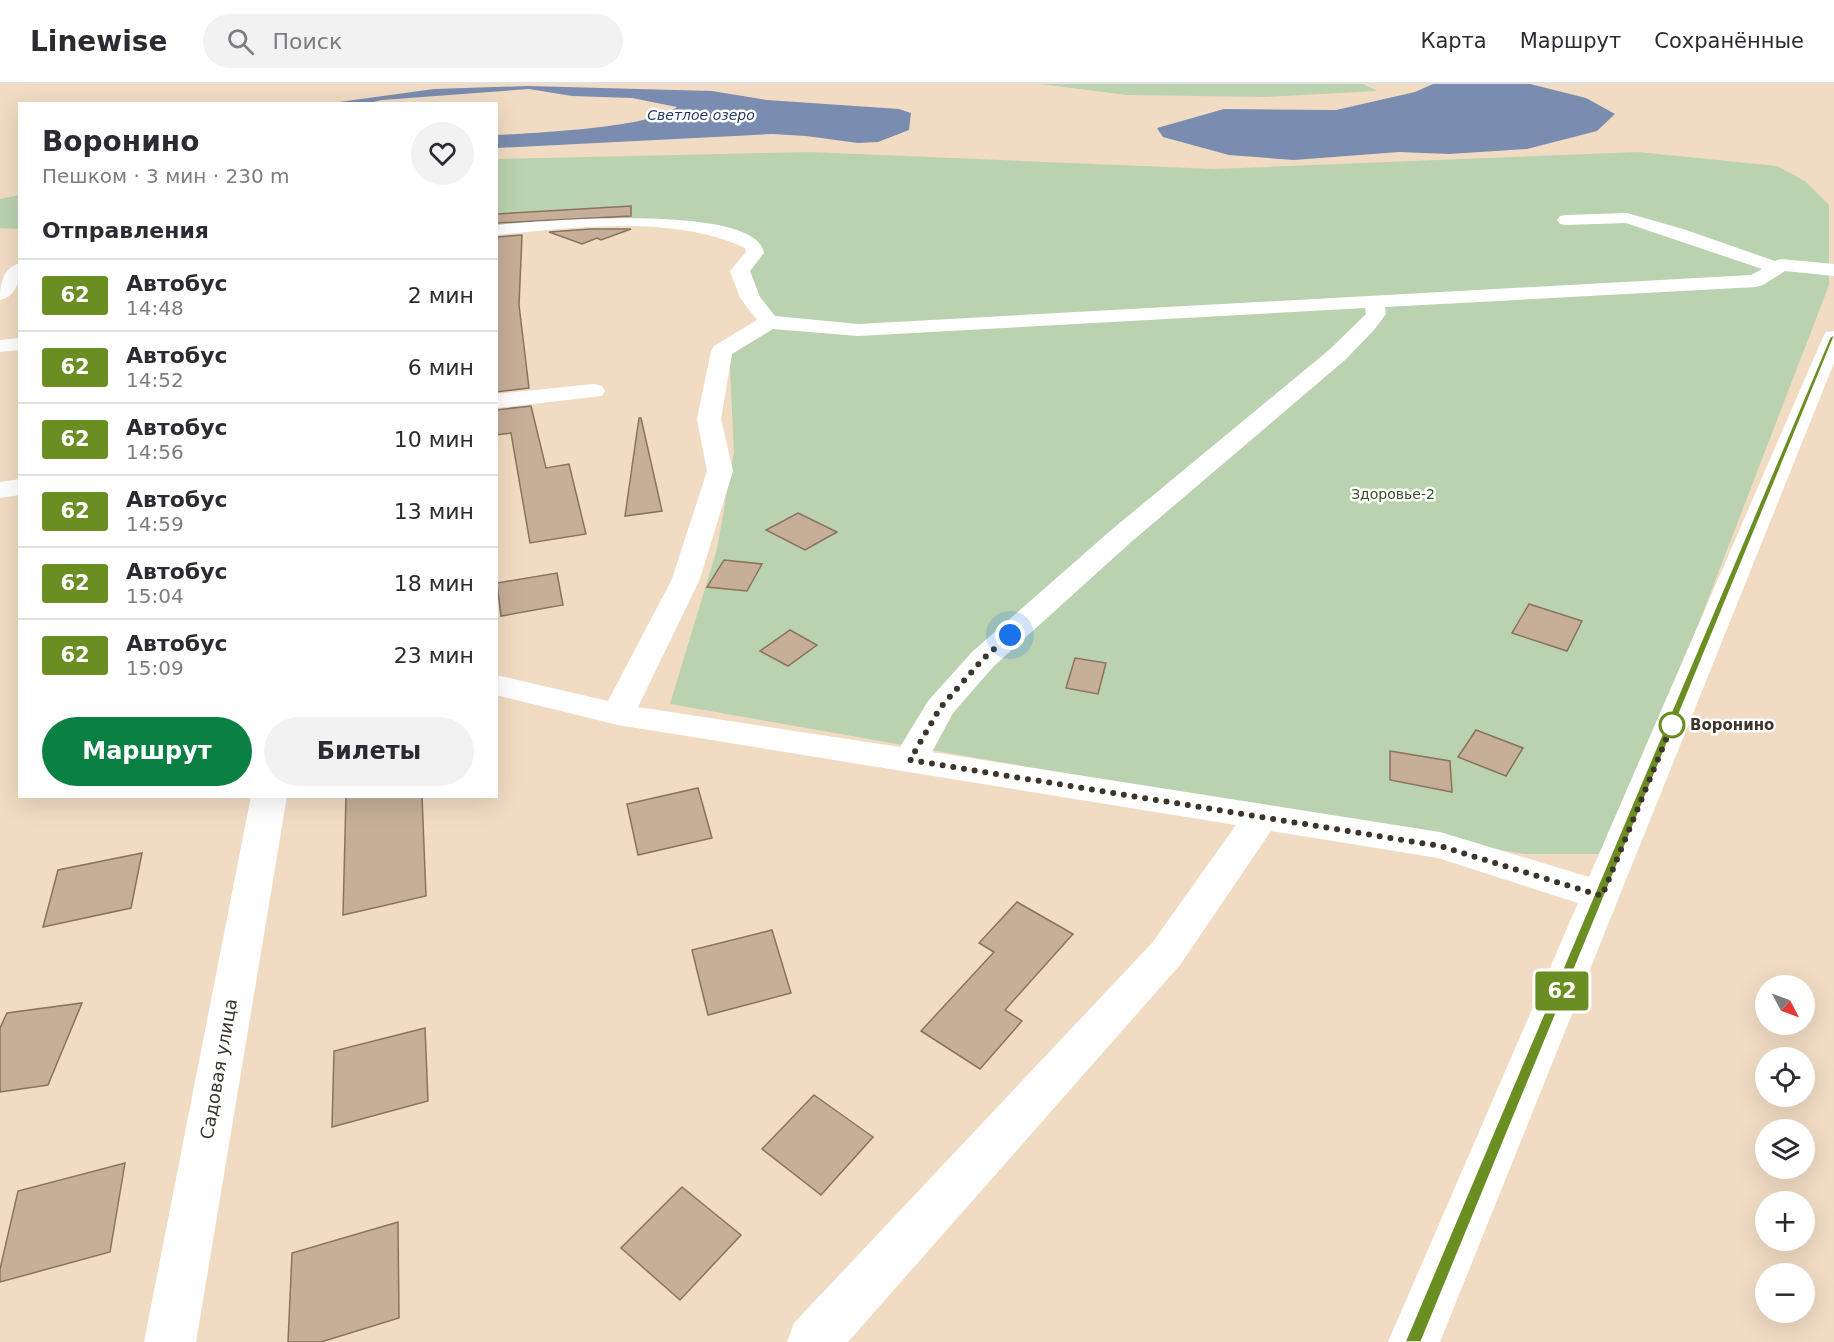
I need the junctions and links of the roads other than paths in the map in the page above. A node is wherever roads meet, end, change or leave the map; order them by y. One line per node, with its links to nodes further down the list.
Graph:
1 (1566, 220): 3 (street)
2 (498, 230): 8 (street)
3 (1777, 268): 4 (street); 7 (street)
4 (1834, 270)
5 (18, 272): 6 (street)
6 (0, 294)
7 (1373, 302): 8 (street); 18 (street)
8 (769, 322): 17 (street)
9 (1834, 337): 21 (street)
10 (18, 344): 11 (street)
11 (0, 346)
12 (594, 391): 13 (street)
13 (498, 401)
14 (18, 487): 15 (street)
15 (0, 490)
16 (498, 685): 17 (street)
17 (618, 714): 18 (street)
18 (910, 760): 20 (street)
19 (269, 798): 22 (street, Садовая улица)
20 (1262, 816): 21 (street); 23 (street)
21 (1602, 896): 24 (street)
22 (170, 1342)
23 (813, 1342)
24 (1414, 1342)

